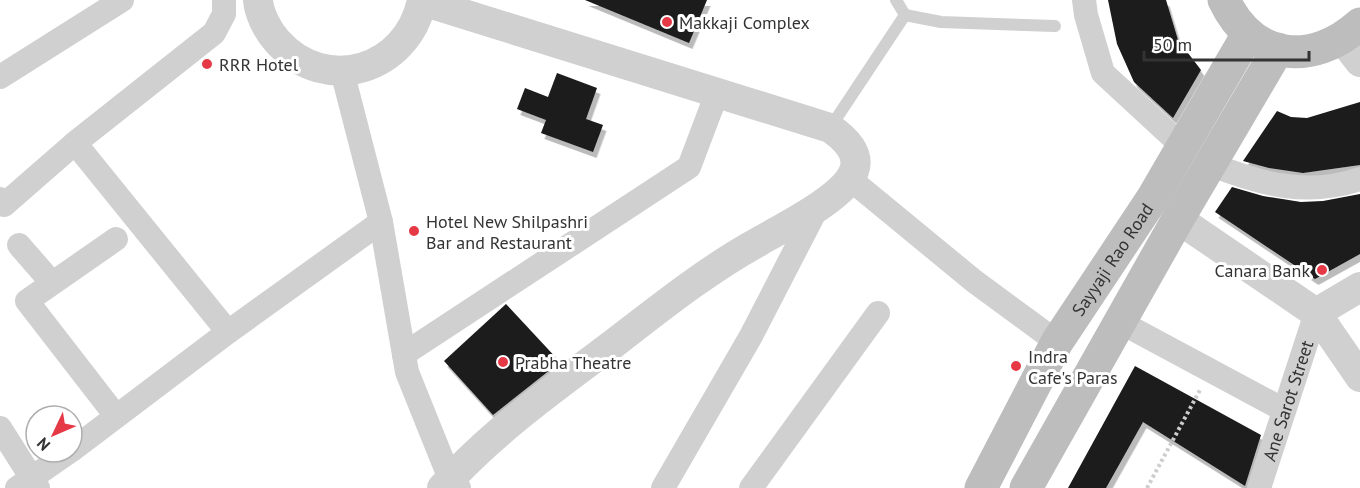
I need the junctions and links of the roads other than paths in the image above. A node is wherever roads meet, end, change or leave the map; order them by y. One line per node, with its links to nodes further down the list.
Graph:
1 (122, 0): 14 (street)
2 (224, 0): 17 (street)
3 (258, 0): 13 (street)
4 (896, 0): 8 (lane)
5 (1084, 0): 18 (street)
6 (1224, 0): 10 (main road)
7 (422, 1): 13 (street); 15 (street)
8 (905, 15): 9 (lane); 16 (lane)
9 (1055, 26)
10 (1248, 34): 12 (main road); 18 (main road, Sayyaji Rao Road)
11 (1354, 42): 12 (main road)
12 (1278, 49): 19 (main road, Sayyaji Rao Road)
13 (342, 71): 25 (street)
14 (0, 77)
15 (717, 93): 16 (street); 35 (street)
16 (830, 128): 20 (street)
17 (75, 143): 22 (street); 33 (street)
18 (1181, 145): 34 (main road, Sayyaji Rao Road)
19 (1210, 164): 21 (street); 24 (main road, Sayyaji Rao Road)
20 (850, 179): 23 (street); 34 (street)
21 (1360, 179)
22 (0, 199)
23 (816, 210): 42 (street); 44 (street)
24 (1178, 219): 31 (street); 32 (main road, Sayyaji Rao Road)
25 (381, 222): 33 (street); 35 (street)
26 (116, 239): 28 (street)
27 (19, 245): 28 (street)
28 (52, 283): 38 (street)
29 (1360, 287): 31 (street)
30 (878, 313): 45 (street)
31 (1316, 313): 36 (street); 37 (street, Ane Sarot Street)
32 (1120, 322): 37 (street); 47 (main road, Sayyaji Rao Road)
33 (228, 332): 38 (street)
34 (1057, 342): 46 (main road, Sayyaji Rao Road)
35 (404, 354): 44 (street)
36 (1360, 377)
37 (1284, 410): 48 (street, Ane Sarot Street)
38 (116, 416): 40 (street)
39 (0, 428): 43 (street)
40 (84, 441)
41 (55, 464): 43 (street)
42 (673, 484)
43 (29, 485)
44 (450, 485)
45 (751, 488)
46 (981, 488)
47 (1026, 488)
48 (1259, 488)

